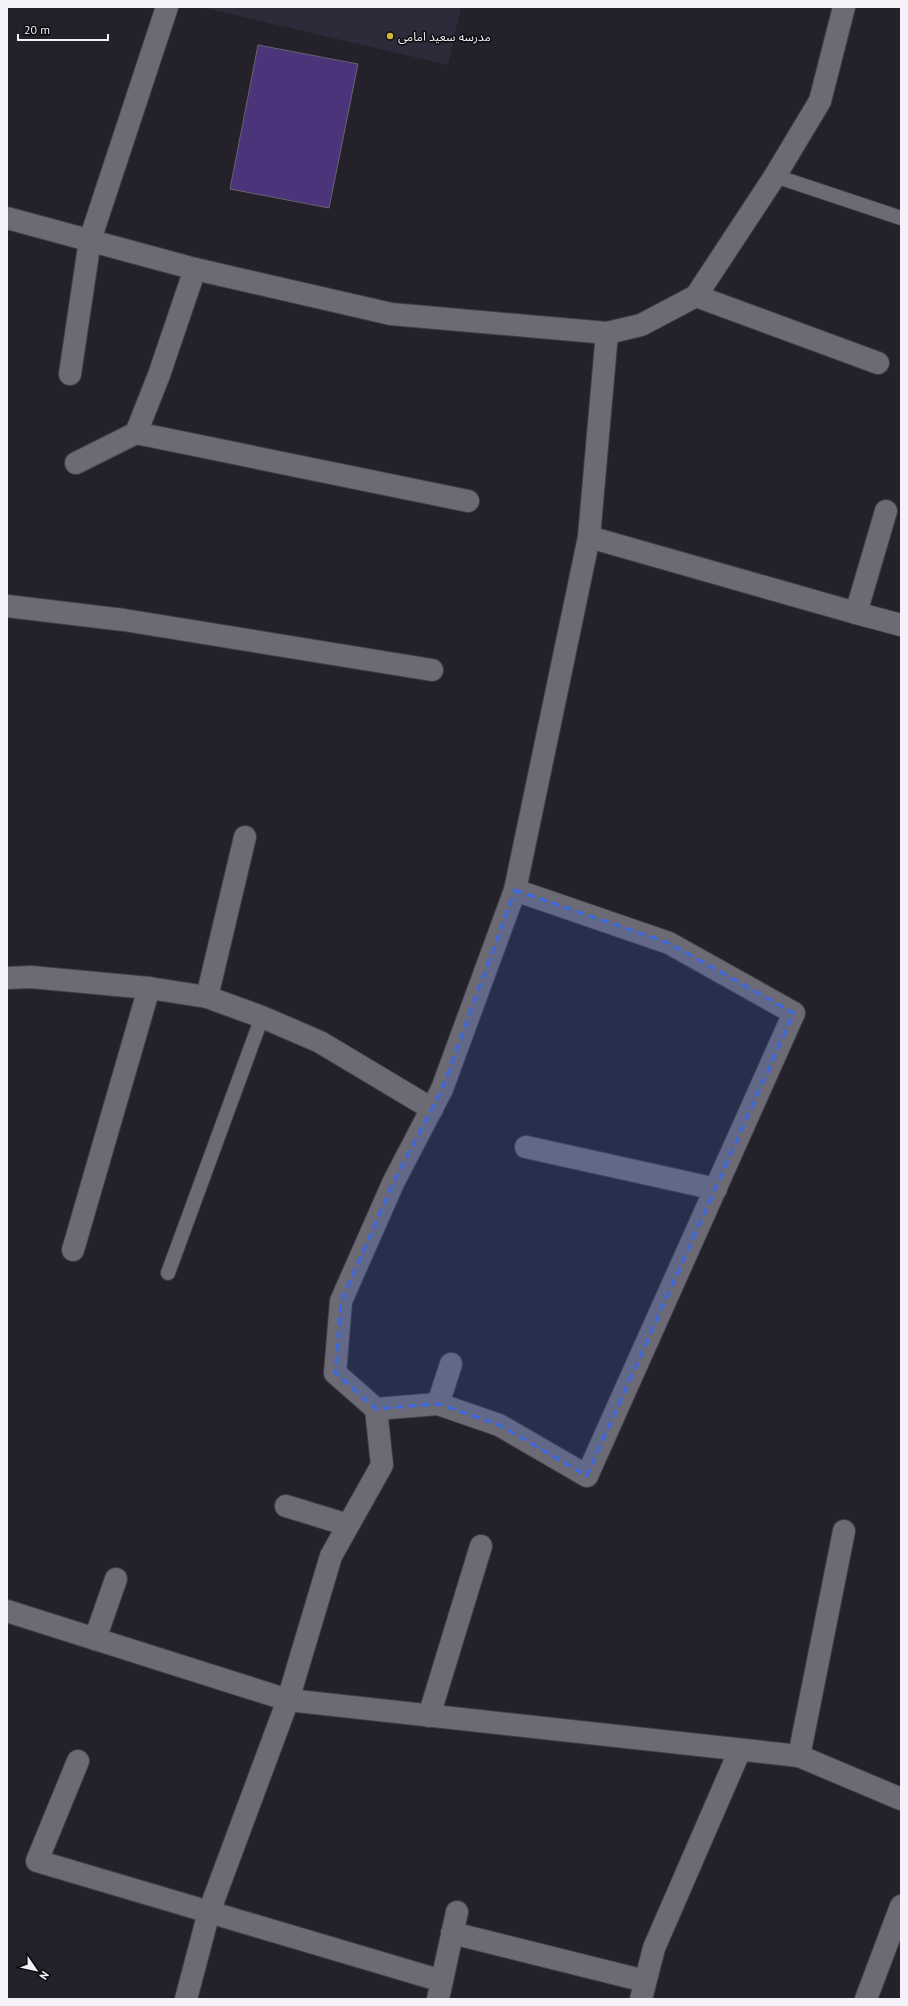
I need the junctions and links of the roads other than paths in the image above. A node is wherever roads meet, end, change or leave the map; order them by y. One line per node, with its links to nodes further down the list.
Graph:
1 (167, 7): 6 (street)
2 (844, 7): 3 (street)
3 (776, 176): 5 (lane); 8 (street)
4 (7, 218): 6 (street)
5 (901, 218)
6 (90, 240): 7 (street); 11 (street)
7 (195, 269): 9 (street); 12 (street)
8 (696, 296): 9 (street); 10 (street)
9 (607, 333): 16 (street)
10 (878, 363)
11 (70, 374)
12 (136, 433): 13 (street); 14 (street)
13 (76, 463)
14 (468, 501)
15 (886, 511): 18 (street)
16 (589, 538): 18 (street); 22 (street)
17 (7, 606): 20 (street)
18 (856, 613): 19 (street)
19 (901, 625)
20 (432, 670)
21 (245, 837): 25 (street)
22 (515, 890): 27 (street); 29 (street)
23 (7, 978): 24 (street)
24 (149, 988): 25 (street); 30 (street)
25 (207, 997): 26 (street)
26 (262, 1017): 27 (street); 31 (lane)
27 (432, 1109): 34 (street)
28 (526, 1147): 29 (street)
29 (716, 1189): 33 (street)
30 (73, 1250)
31 (168, 1273)
32 (451, 1364): 33 (street)
33 (438, 1404): 34 (street)
34 (376, 1409): 36 (street)
35 (286, 1506): 36 (street)
36 (348, 1525): 42 (street)
37 (844, 1531): 45 (street)
38 (481, 1546): 43 (street)
39 (116, 1580): 41 (street)
40 (7, 1611): 41 (street)
41 (95, 1639): 42 (street)
42 (288, 1700): 43 (street); 49 (street)
43 (429, 1716): 44 (street)
44 (740, 1750): 45 (street); 53 (street)
45 (799, 1756): 47 (street)
46 (78, 1761): 49 (street)
47 (901, 1800)
48 (901, 1906): 55 (street)
49 (209, 1912): 52 (street); 54 (street)
50 (457, 1912): 51 (street)
51 (452, 1933): 52 (street); 53 (street)
52 (440, 1990)
53 (643, 1990)
54 (186, 1999)
55 (866, 1999)

